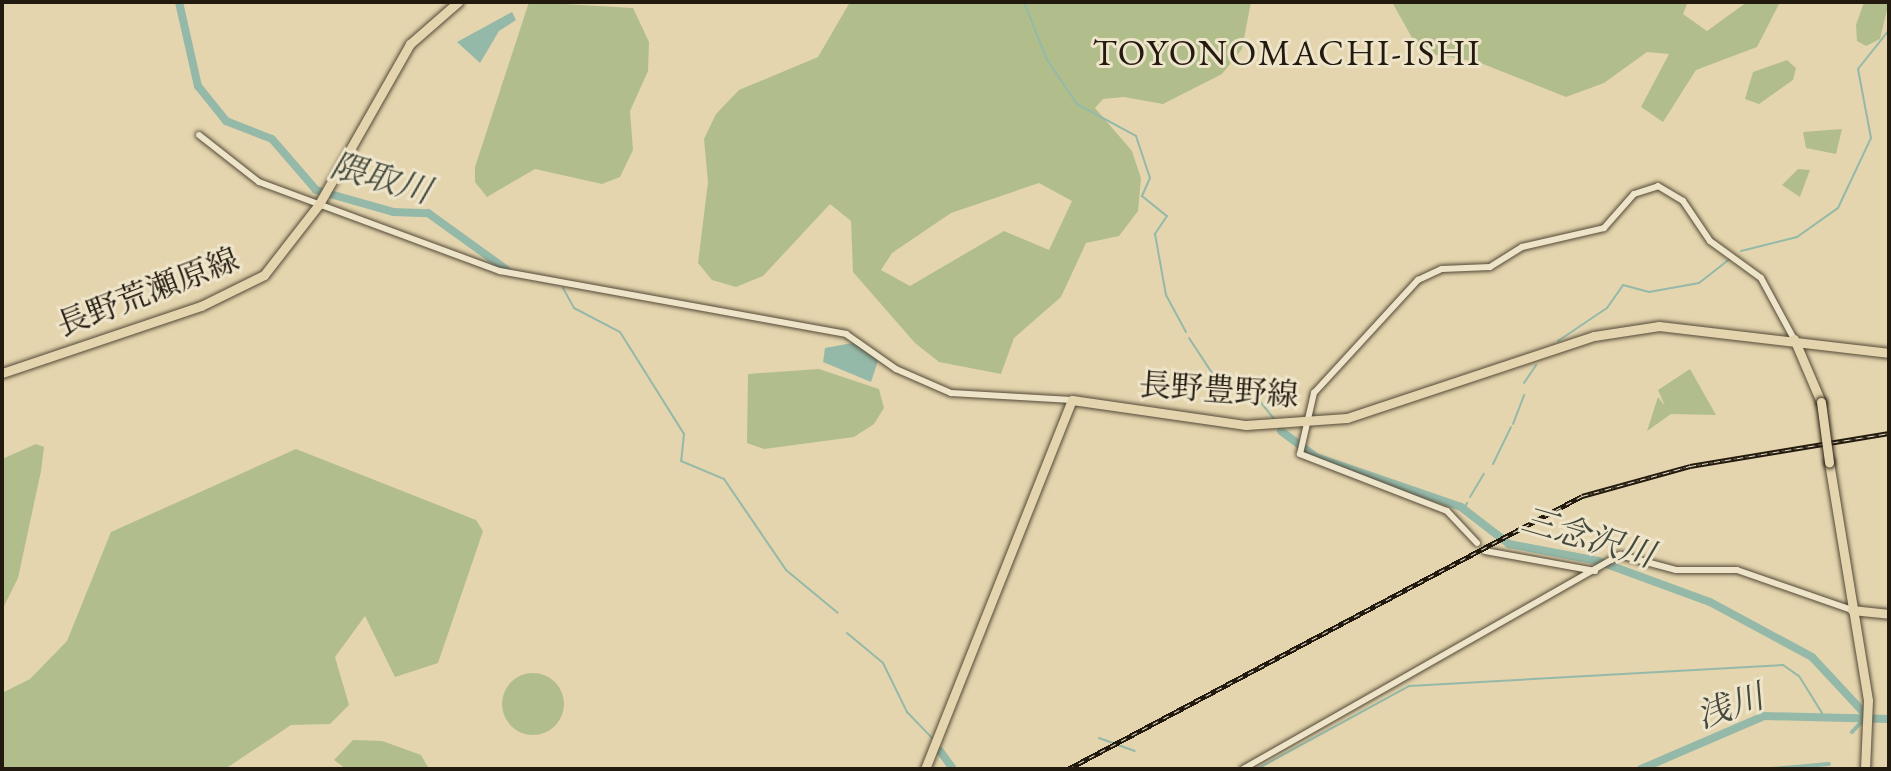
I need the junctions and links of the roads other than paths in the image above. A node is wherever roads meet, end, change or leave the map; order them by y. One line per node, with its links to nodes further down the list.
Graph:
1 (458, 2): 3 (main road, 長野荒瀬原線)
2 (199, 135): 3 (street)
3 (320, 201): 6 (main road, 長野荒瀬原線); 7 (street)
4 (1794, 339): 5 (main road, 長野豊野線); 8 (main road, 長野豊野線); 8 (street); 12 (main road, bridge)
5 (1889, 353)
6 (2, 373)
7 (1072, 400): 8 (main road, 長野豊野線); 14 (main road)
8 (1305, 423): 9 (street)
9 (1477, 543)
10 (1485, 551): 11 (street)
11 (1598, 570): 12 (street); 15 (street)
12 (1852, 610): 13 (main road); 16 (main road)
13 (1889, 614)
14 (925, 769)
15 (1243, 769)
16 (1865, 769)

